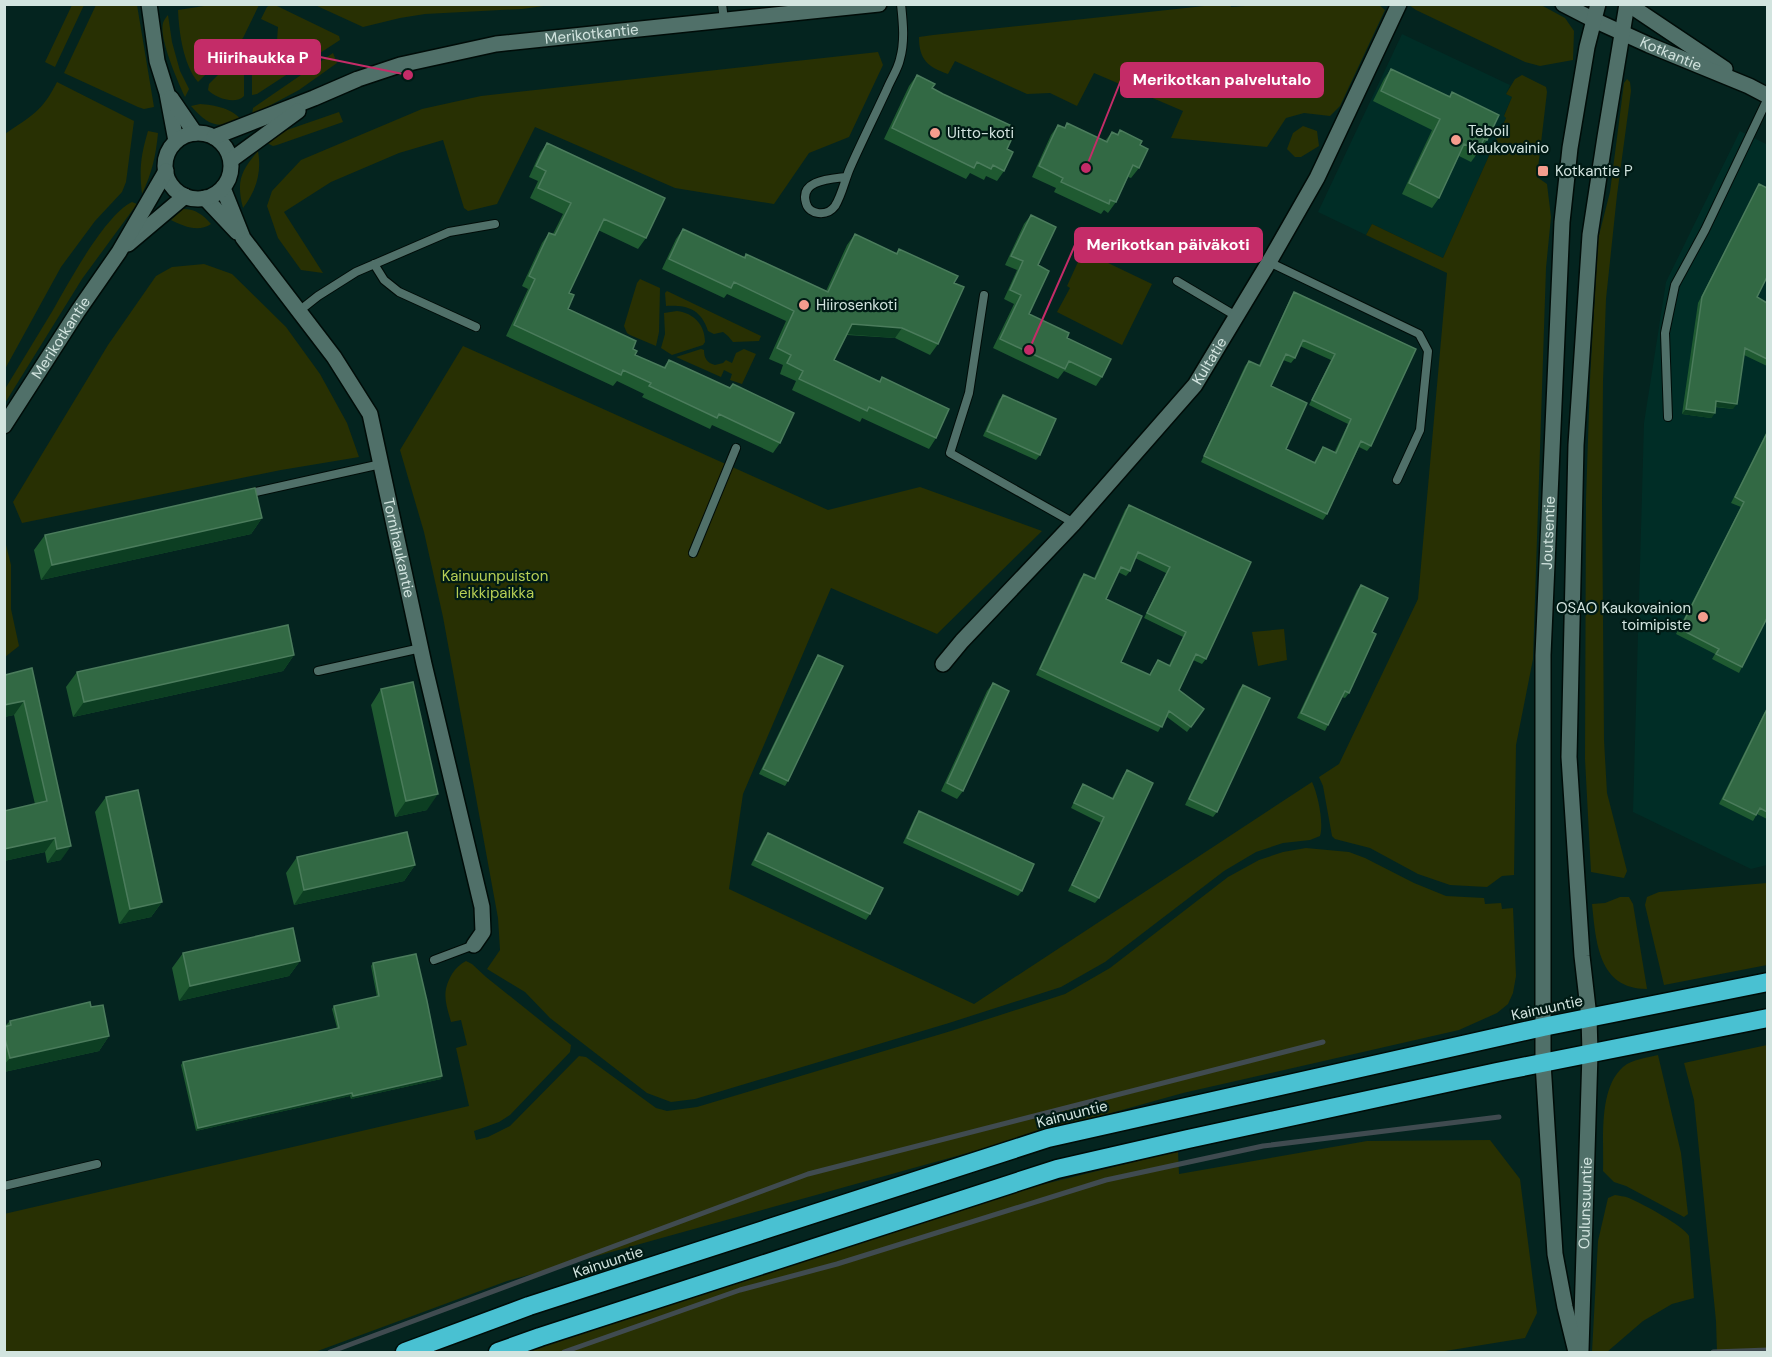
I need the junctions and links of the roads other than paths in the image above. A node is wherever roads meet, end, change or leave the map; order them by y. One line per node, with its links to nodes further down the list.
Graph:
1 (148, 4): 12 (street)
2 (879, 4): 8 (street, Merikotkantie)
3 (901, 4): 20 (lane)
4 (1399, 4): 27 (street, Kultatie)
5 (1563, 4): 9 (street, Kotkantie)
6 (1598, 4): 9 (street, Joutsentie)
7 (1627, 4): 10 (street, Joutsentie); 11 (street, Kotkantie)
8 (723, 12): 14 (street, Merikotkantie)
9 (1594, 20): 10 (street, Kotkantie); 50 (street, Joutsentie)
10 (1622, 32): 11 (street, Kotkantie); 48 (street, Joutsentie)
11 (1749, 86): 13 (street, Kotkantie)
12 (167, 93): 15 (street); 17 (street)
13 (1767, 97): 34 (lane)
14 (314, 98): 16 (street, Merikotkantie); 18 (street, Merikotkantie)
15 (195, 133): 16 (street); 17 (street)
16 (214, 137): 18 (street)
17 (176, 141): 19 (street, Merikotkantie)
18 (231, 160): 21 (street)
19 (166, 171): 22 (street); 26 (street, Merikotkantie)
20 (846, 177): 20 (lane)
21 (223, 188): 23 (street); 25 (street, Tornihaukantie)
22 (185, 196): 23 (street); 26 (street, Merikotkantie)
23 (205, 198): 25 (street)
24 (495, 224): 28 (lane)
25 (243, 238): 31 (street, Tornihaukantie)
26 (119, 252): 35 (street, Merikotkantie)
27 (1269, 262): 32 (street, Kultatie); 38 (lane)
28 (375, 264): 31 (lane); 33 (lane)
29 (1177, 281): 32 (lane)
30 (984, 295): 40 (lane)
31 (299, 311): 37 (street, Tornihaukantie)
32 (1236, 316): 40 (street, Kultatie)
33 (476, 327)
34 (1668, 417)
35 (4, 426)
36 (736, 448): 41 (lane)
37 (381, 464): 39 (lane); 42 (street, Tornihaukantie)
38 (1397, 480)
39 (238, 496)
40 (1074, 523): 43 (street, Kultatie)
41 (693, 553)
42 (421, 648): 44 (lane); 45 (street, Tornihaukantie)
43 (943, 664)
44 (318, 671)
45 (474, 945): 46 (lane)
46 (434, 960)
47 (1767, 982): 48 (highway, Kainuuntie)
48 (1589, 1017): 50 (highway, Kainuuntie); 51 (street, Joutsentie)
49 (1767, 1018): 51 (highway)
50 (1543, 1027): 52 (street, Joutsentie); 55 (highway, Kainuuntie)
51 (1590, 1053): 52 (highway); 58 (street, Oulunsuuntie)
52 (1543, 1063): 56 (highway); 57 (street, Oulunsuuntie)
53 (97, 1164): 54 (lane)
54 (4, 1186)
55 (405, 1353)
56 (498, 1353)
57 (1576, 1353)
58 (1581, 1353)

